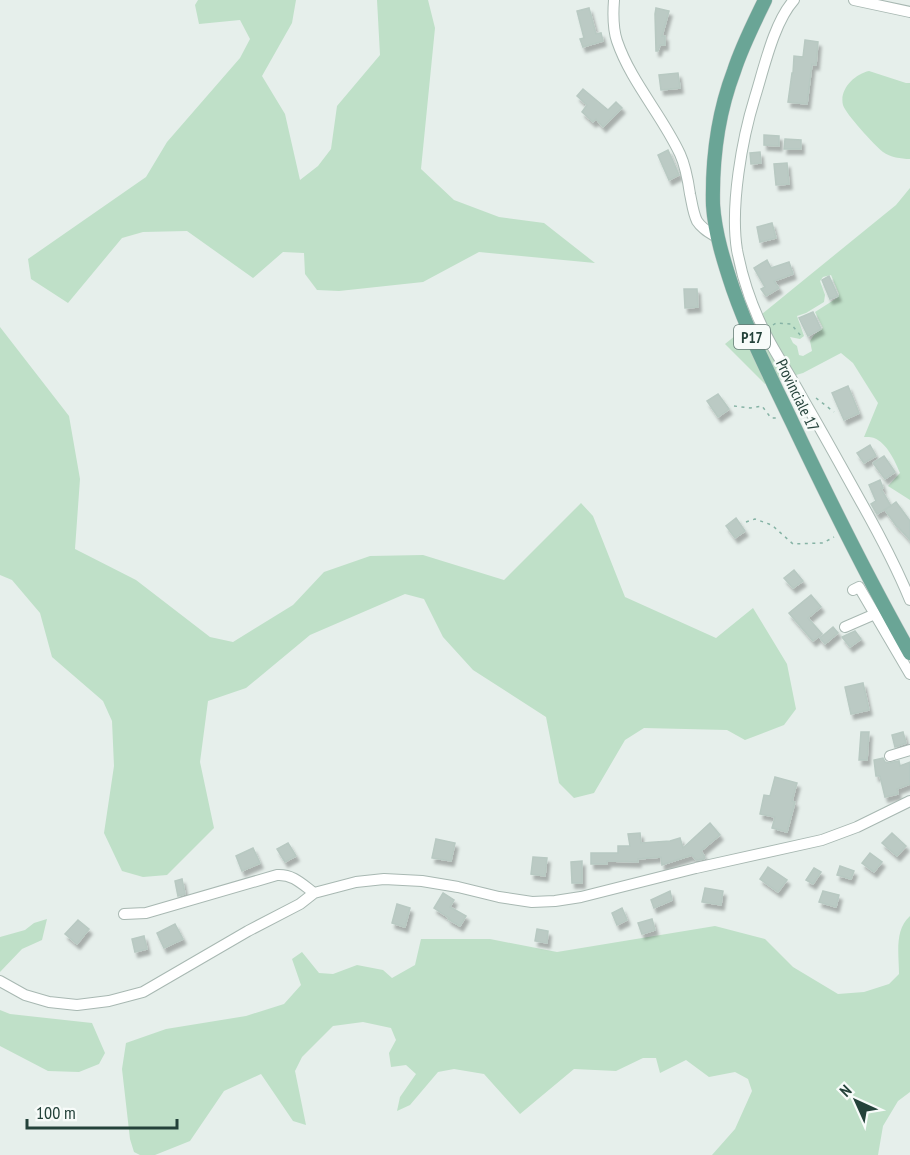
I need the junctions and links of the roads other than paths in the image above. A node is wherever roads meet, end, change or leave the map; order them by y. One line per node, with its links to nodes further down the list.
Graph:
1 (614, 0): 6 (street)
2 (765, 0): 6 (main road, Provinciale 17 / P17)
3 (794, 0): 8 (street)
4 (854, 0): 5 (street)
5 (910, 12)
6 (718, 238): 11 (main road, Provinciale 17 / P17)
7 (853, 590): 9 (street)
8 (910, 600)
9 (875, 614): 10 (street); 12 (street)
10 (845, 627)
11 (910, 653)
12 (910, 674)
13 (910, 750): 14 (street)
14 (890, 756)
15 (910, 801): 16 (street)
16 (314, 893): 17 (street); 18 (street)
17 (124, 914)
18 (0, 981)

